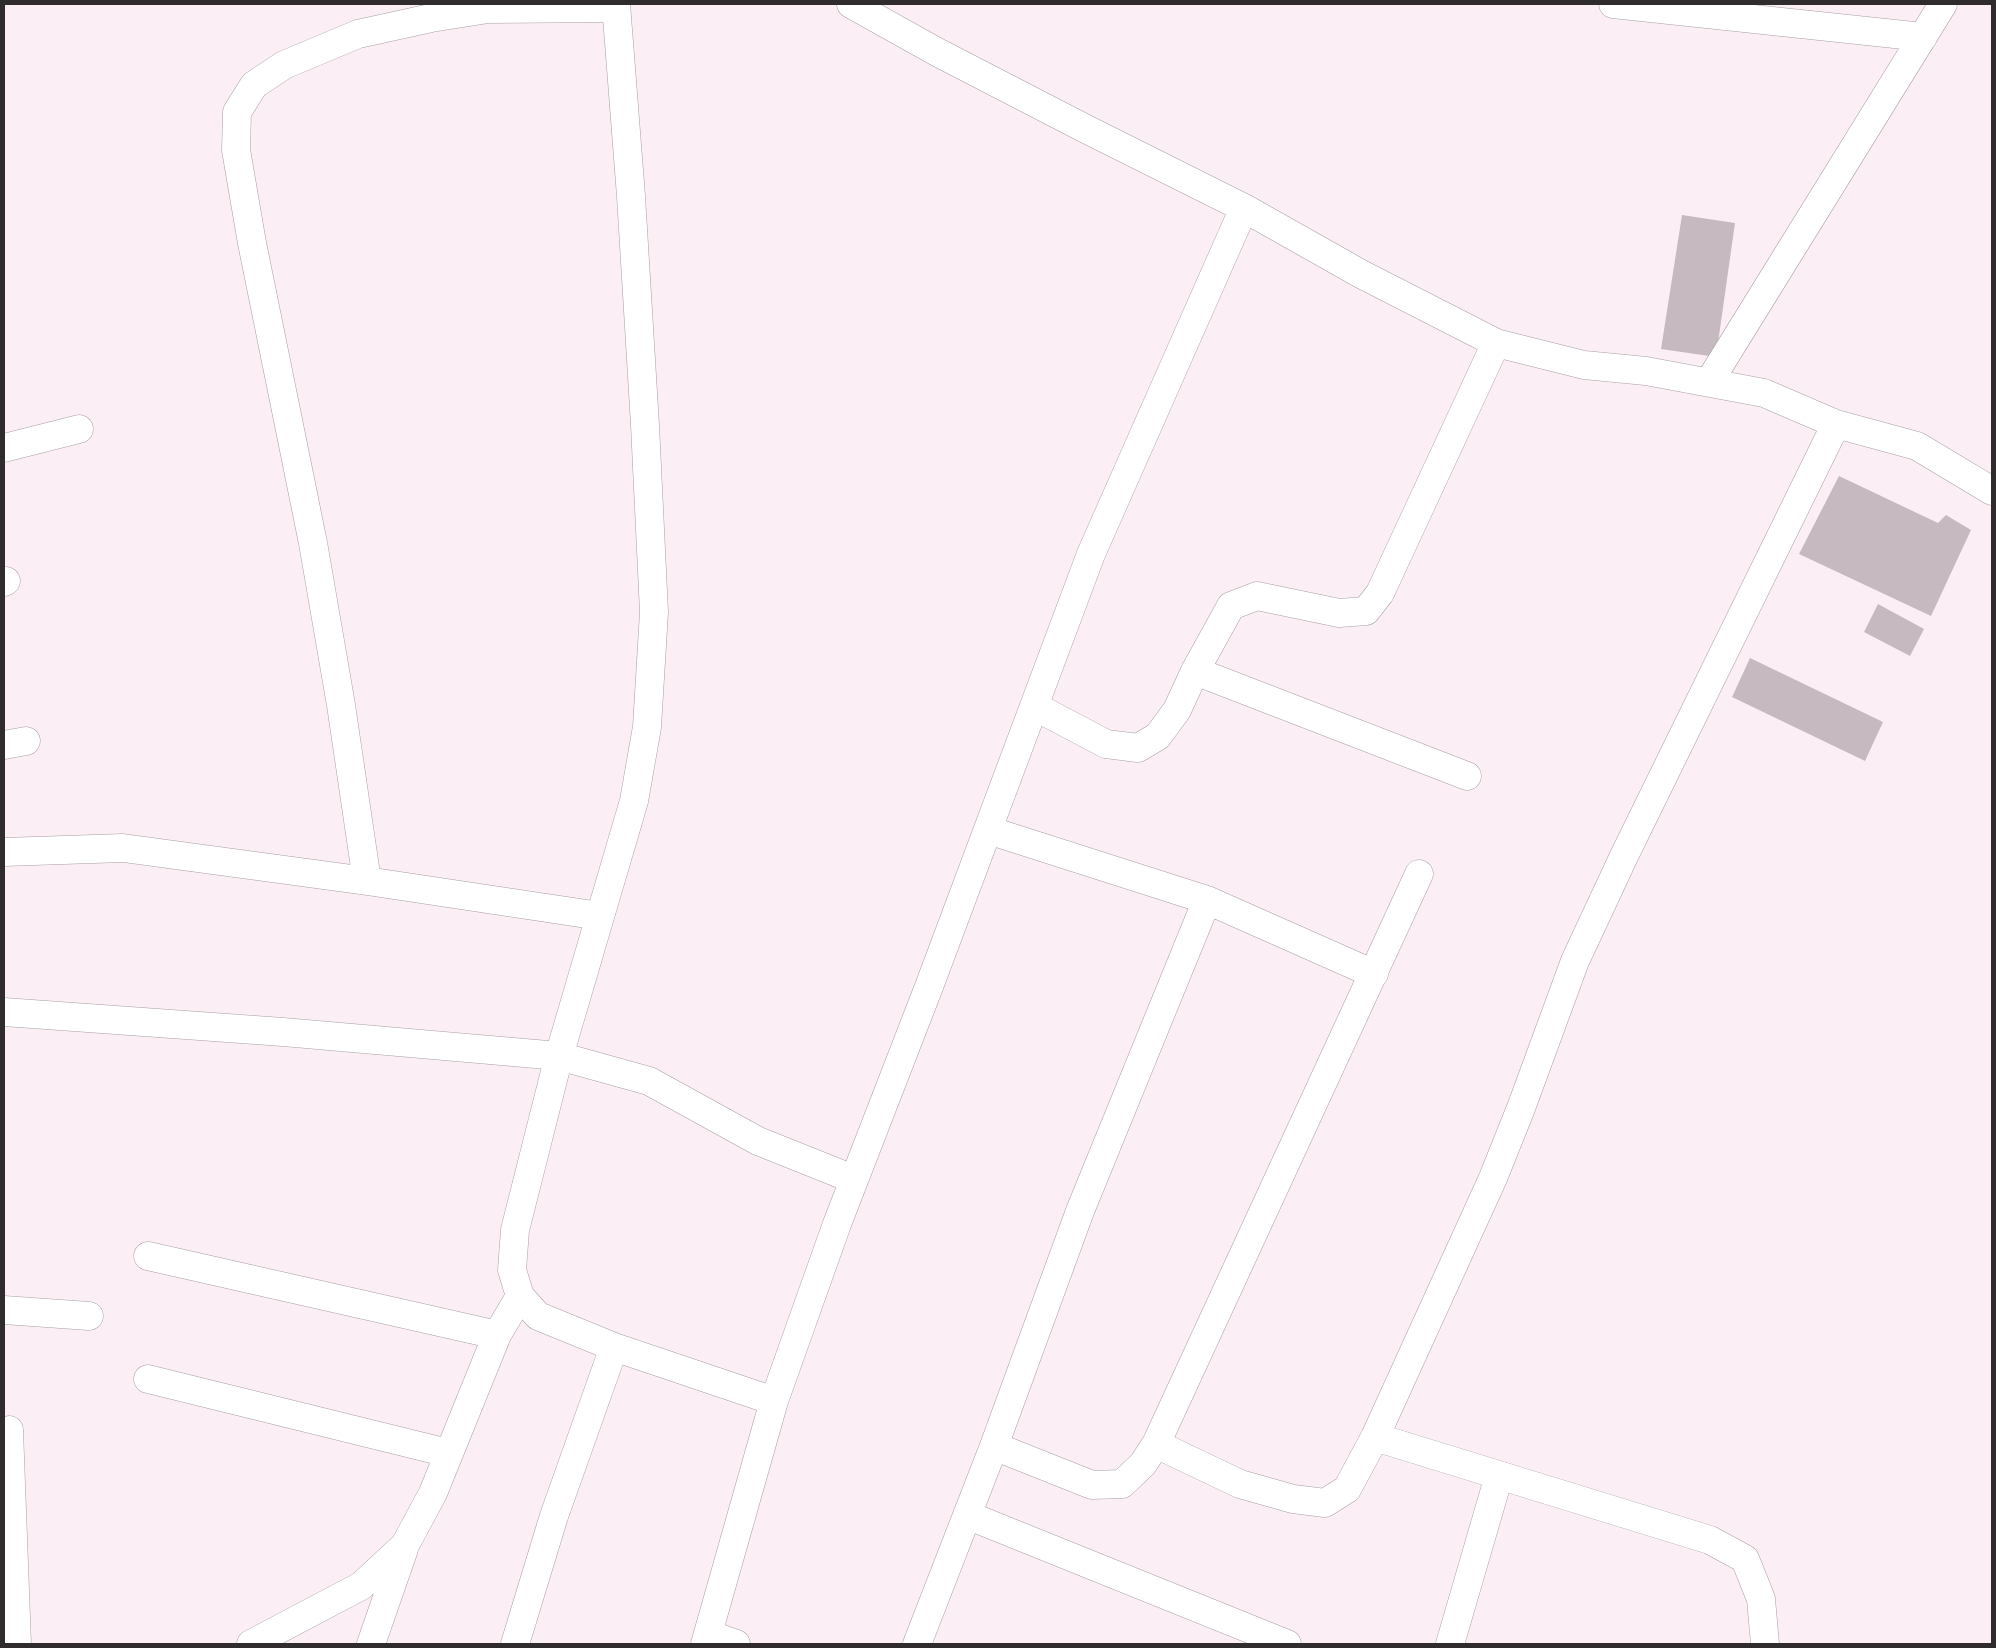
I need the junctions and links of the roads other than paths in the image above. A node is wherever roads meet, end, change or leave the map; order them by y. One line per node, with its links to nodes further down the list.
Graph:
1 (851, 4): 7 (street)
2 (1613, 4): 5 (street)
3 (1943, 4): 6 (street)
4 (616, 6): 20 (street); 22 (street)
5 (1686, 8): 6 (street)
6 (1923, 37): 9 (street)
7 (1244, 208): 8 (street); 15 (street)
8 (1496, 343): 9 (street); 14 (street)
9 (1709, 382): 10 (street)
10 (1836, 424): 13 (street); 36 (street)
11 (79, 429): 12 (street)
12 (4, 448)
13 (1992, 490)
14 (1195, 671): 15 (street); 16 (street)
15 (1034, 706): 17 (street)
16 (1467, 776)
17 (988, 830): 21 (street); 26 (street)
18 (4, 852): 20 (street)
19 (1419, 874): 23 (street)
20 (367, 881): 22 (street)
21 (1207, 900): 23 (street); 38 (street)
22 (600, 916): 25 (street)
23 (1374, 974): 37 (street)
24 (4, 1012): 25 (street)
25 (560, 1056): 26 (street); 28 (street)
26 (853, 1179): 34 (street)
27 (148, 1256): 31 (street)
28 (520, 1296): 31 (street); 32 (street)
29 (4, 1310): 30 (street)
30 (89, 1316)
31 (497, 1334): 39 (street)
32 (614, 1347): 34 (street); 47 (street)
33 (148, 1379): 39 (street)
34 (774, 1401): 43 (street)
35 (9, 1430): 44 (street)
36 (1375, 1437): 37 (street); 40 (street)
37 (1156, 1444): 38 (street)
38 (994, 1446): 41 (street)
39 (448, 1453): 42 (street)
40 (1498, 1476): 51 (street); 52 (street)
41 (967, 1515): 49 (street); 50 (street)
42 (405, 1545): 45 (street); 46 (street)
43 (706, 1639): 48 (street)
44 (17, 1644)
45 (250, 1644)
46 (371, 1644)
47 (515, 1644)
48 (736, 1644)
49 (917, 1644)
50 (1287, 1644)
51 (1450, 1644)
52 (1764, 1644)

